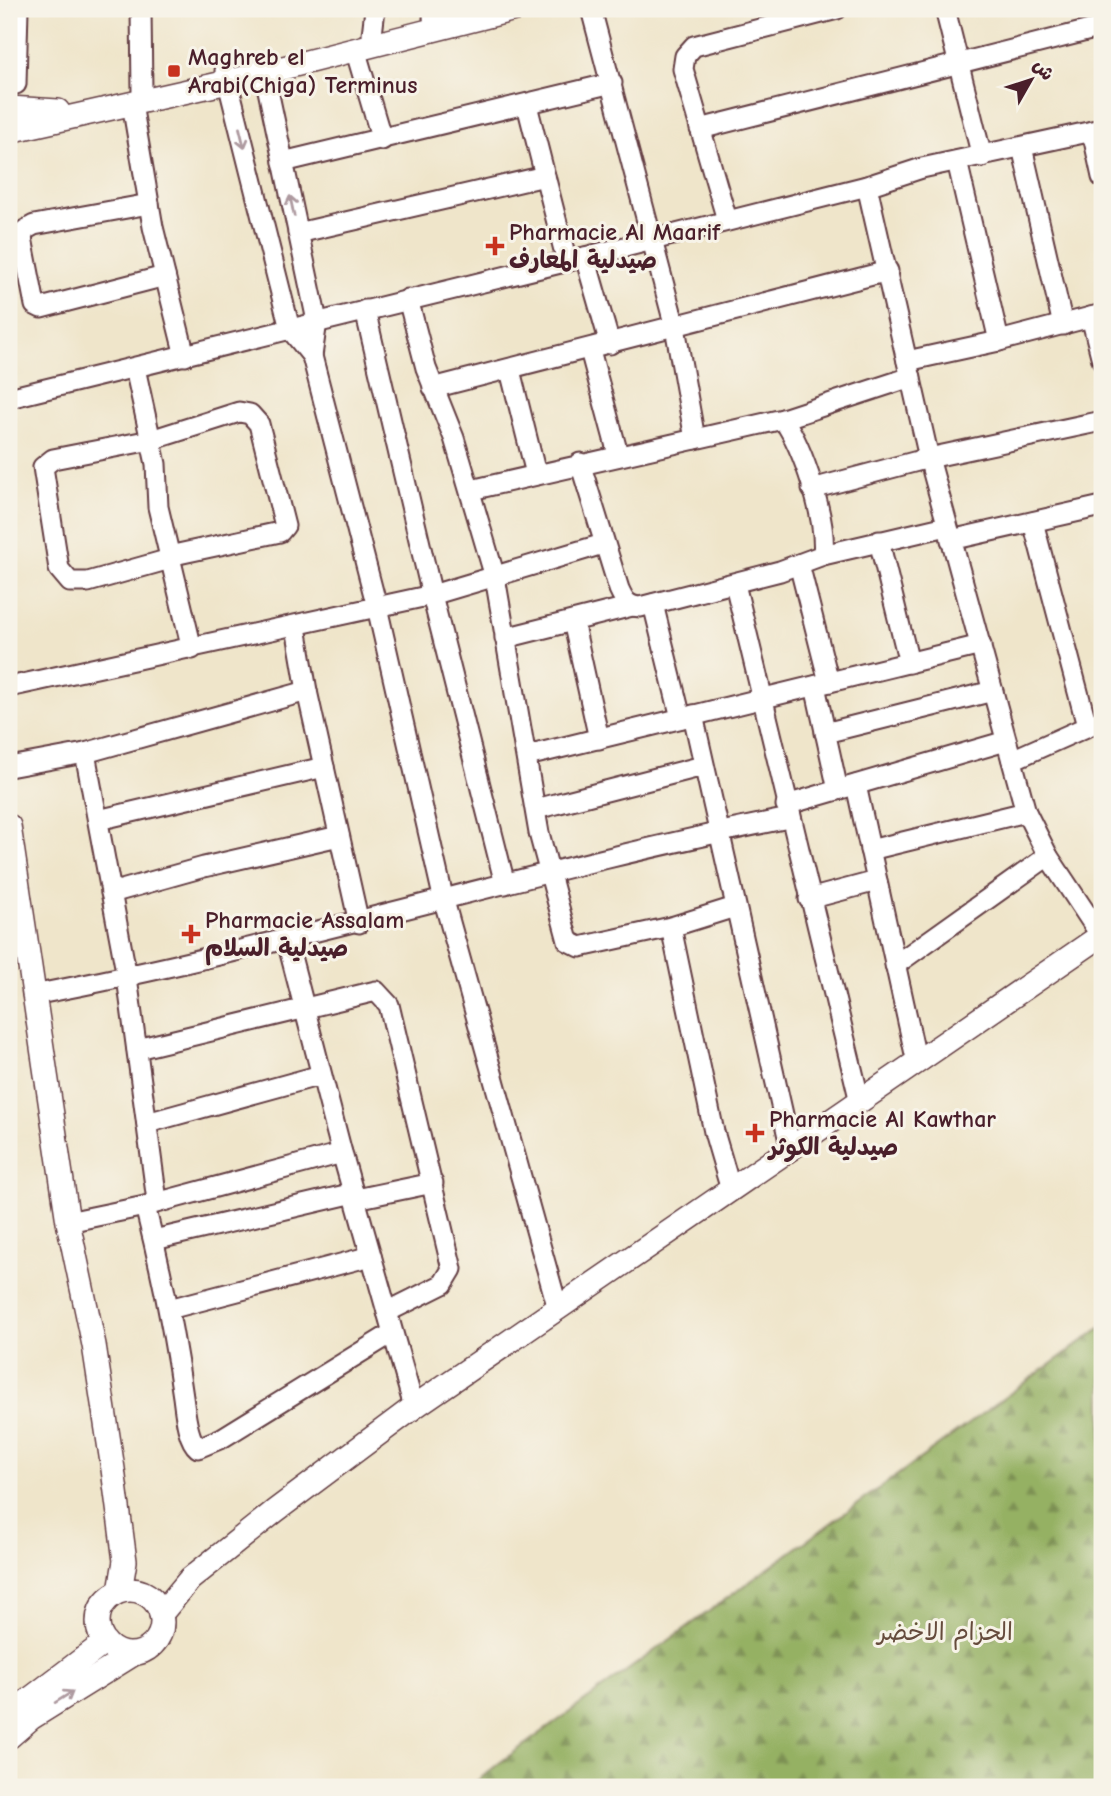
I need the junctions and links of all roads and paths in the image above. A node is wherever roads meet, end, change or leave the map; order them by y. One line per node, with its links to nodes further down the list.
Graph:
1 (18, 9): 15 (street)
2 (141, 9): 17 (street)
3 (375, 9): 11 (street)
4 (470, 9): 9 (street)
5 (515, 9): 11 (street)
6 (592, 9): 16 (street)
7 (837, 9): 21 (street)
8 (945, 9): 12 (street)
9 (433, 14): 11 (street)
10 (1102, 27): 12 (street)
11 (364, 42): 13 (street); 24 (street)
12 (959, 64): 21 (street); 27 (street)
13 (263, 68): 14 (street); 28 (street)
14 (227, 77): 17 (street); 46 (street, one-way to 46)
15 (9, 82)
16 (612, 83): 18 (street); 36 (street)
17 (137, 98): 19 (street); 20 (street); 33 (street)
18 (527, 105): 24 (street); 30 (street)
19 (9, 108)
20 (36, 126): 23 (street); 25 (street)
21 (700, 129): 34 (street)
22 (1097, 130): 26 (street); 31 (street)
23 (9, 131)
24 (382, 140): 28 (street)
25 (9, 148)
26 (1021, 148): 27 (street); 44 (street)
27 (982, 157): 29 (street)
28 (283, 162): 35 (street, one-way to 28)
29 (957, 162): 32 (street); 47 (street)
30 (545, 176): 35 (street); 37 (street)
31 (1102, 177)
32 (867, 186): 34 (street); 38 (street)
33 (149, 204): 39 (street); 39 (street)
34 (727, 220): 36 (street)
35 (298, 233): 43 (street)
36 (651, 240): 37 (street); 45 (street)
37 (576, 259): 40 (street); 48 (street)
38 (888, 271): 45 (street); 54 (street)
39 (165, 276): 50 (street)
40 (408, 299): 41 (street); 56 (street)
41 (365, 310): 43 (street); 78 (street)
42 (1097, 315): 44 (street); 52 (street)
43 (317, 321): 46 (street); 51 (street)
44 (1063, 325): 47 (street)
45 (675, 327): 48 (street); 60 (street)
46 (290, 329): 50 (street); 51 (street)
47 (999, 341): 54 (street)
48 (610, 344): 49 (street)
49 (590, 350): 55 (street); 62 (street)
50 (185, 356): 53 (street)
51 (312, 356): 81 (street)
52 (1102, 360)
53 (135, 368): 57 (street); 61 (street)
54 (909, 369): 58 (street); 63 (street)
55 (510, 370): 56 (street); 65 (street)
56 (433, 388): 67 (street)
57 (9, 398)
58 (783, 419): 60 (street); 66 (street)
59 (1102, 421): 63 (street)
60 (695, 439): 62 (street)
61 (152, 440): 74 (street); 74 (street); 74 (street)
62 (618, 454): 64 (street)
63 (929, 458): 66 (street); 70 (street)
64 (580, 463): 65 (street); 72 (street)
65 (536, 474): 67 (street)
66 (812, 489): 73 (street)
67 (471, 490): 76 (street)
68 (1102, 506): 69 (street)
69 (1033, 522): 70 (street); 94 (street)
70 (949, 533): 71 (street); 85 (street)
71 (879, 541): 73 (street); 87 (street)
72 (603, 544): 76 (street); 80 (street)
73 (823, 555): 75 (street)
74 (170, 557): 86 (street)
75 (799, 564): 77 (street); 88 (street)
76 (495, 577): 78 (street); 84 (street)
77 (735, 584): 79 (street); 92 (street)
78 (432, 594): 81 (street); 115 (street)
79 (653, 604): 80 (street); 93 (street)
80 (632, 606): 82 (street)
81 (377, 607): 83 (street); 118 (street)
82 (573, 621): 84 (street); 96 (street)
83 (296, 627): 86 (street); 90 (street)
84 (505, 638): 99 (street)
85 (981, 645): 87 (street); 91 (street)
86 (192, 649): 89 (street)
87 (909, 663): 88 (street)
88 (822, 684): 92 (street); 95 (street)
89 (9, 687)
90 (307, 691): 98 (street); 102 (street)
91 (993, 691): 95 (street); 97 (street)
92 (761, 699): 93 (street); 105 (street)
93 (687, 717): 96 (street); 100 (street)
94 (1095, 723): 97 (street)
95 (825, 733): 103 (street)
96 (599, 739): 99 (street)
97 (1009, 750): 103 (street); 106 (street)
98 (85, 753): 101 (street); 107 (street)
99 (527, 757): 104 (street)
100 (703, 766): 104 (street); 109 (street)
101 (9, 767)
102 (324, 767): 107 (street); 110 (street)
103 (847, 788): 105 (street); 111 (street)
104 (536, 809): 113 (street)
105 (788, 812): 109 (street); 117 (street)
106 (1026, 813): 111 (street); 112 (street)
107 (98, 820): 116 (street)
108 (9, 826): 126 (street)
109 (717, 832): 113 (street); 119 (street)
110 (339, 836): 116 (street); 120 (street)
111 (870, 850): 114 (street)
112 (1048, 856): 122 (street); 124 (street)
113 (550, 872): 115 (street); 121 (street)
114 (877, 881): 117 (street); 124 (street)
115 (505, 884): 118 (street)
116 (111, 893): 125 (street)
117 (809, 899): 131 (street)
118 (444, 901): 120 (street); 143 (street)
119 (735, 907): 121 (street); 133 (street)
120 (359, 923): 123 (street)
121 (671, 927): 136 (street)
122 (1101, 935): 129 (street)
123 (286, 937): 125 (street); 127 (street)
124 (895, 965): 129 (street)
125 (127, 977): 126 (street); 128 (street)
126 (33, 995): 139 (street)
127 (303, 1011): 128 (street); 130 (street); 135 (street)
128 (137, 1049): 132 (street)
129 (917, 1062): 131 (street)
130 (321, 1075): 132 (street); 134 (street)
131 (860, 1102): 133 (street)
132 (147, 1123): 138 (street)
133 (791, 1150): 136 (street)
134 (342, 1153): 137 (street); 138 (street)
135 (433, 1183): 137 (street); 144 (street)
136 (731, 1190): 143 (street)
137 (355, 1196): 140 (street); 141 (street)
138 (151, 1204): 139 (street); 140 (street)
139 (68, 1222): 147 (street)
140 (154, 1240): 142 (street)
141 (371, 1256): 142 (street); 144 (street)
142 (169, 1309): 145 (street)
143 (558, 1309): 146 (street)
144 (387, 1312): 145 (street)
145 (392, 1333): 146 (street)
146 (414, 1407): 149 (street)
147 (125, 1561): 148 (street); 149 (street)
148 (120, 1591): 149 (street); 150 (street)
149 (153, 1602): 151 (street)
150 (104, 1643): 151 (street); 152 (street)
151 (132, 1655): 153 (street, one-way to 151)
152 (9, 1715)
153 (9, 1737)

